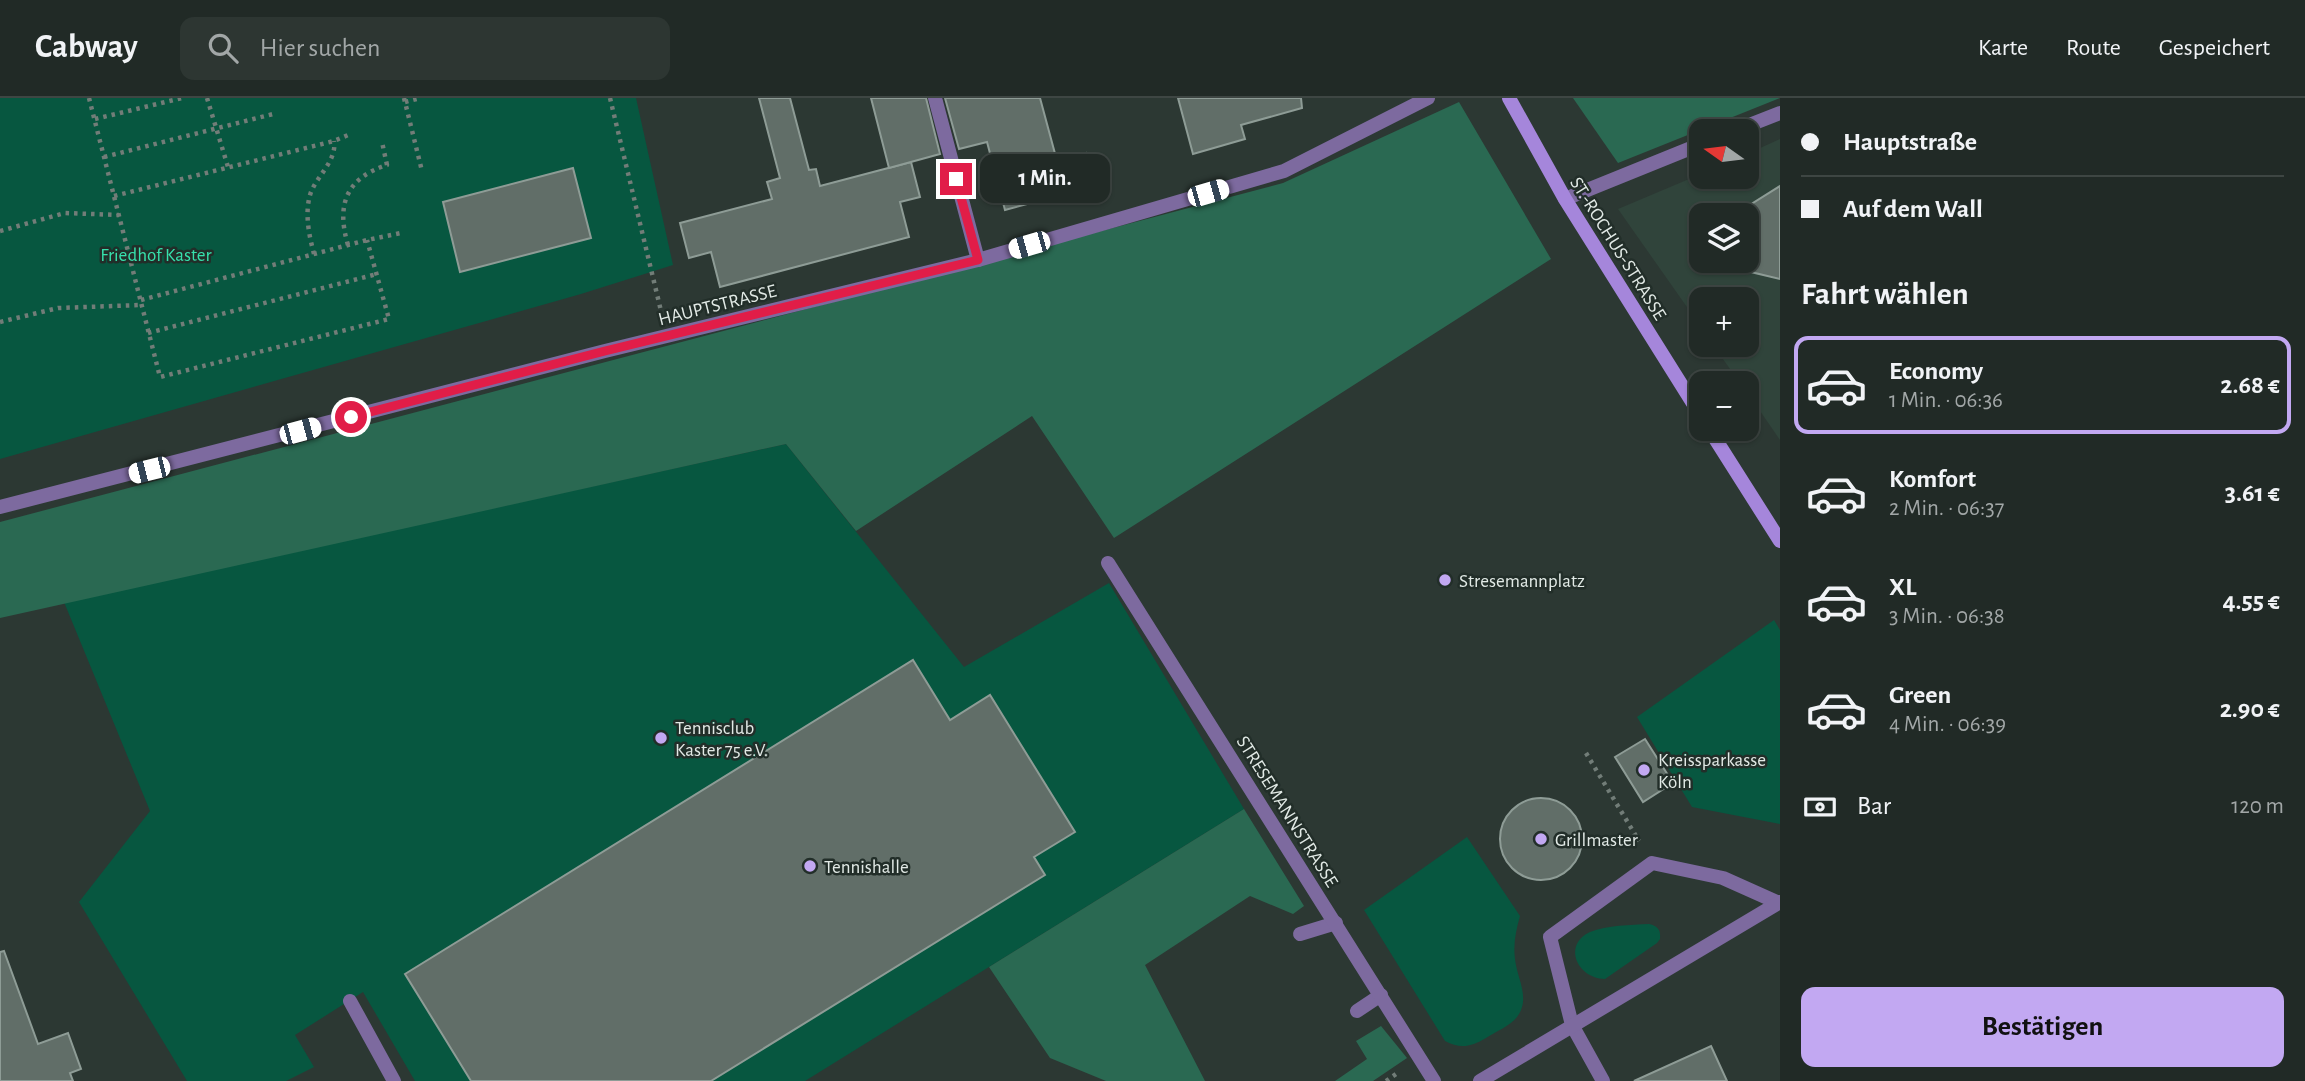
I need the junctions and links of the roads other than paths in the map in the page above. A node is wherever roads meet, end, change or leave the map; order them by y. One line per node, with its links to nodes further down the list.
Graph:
1 (935, 98): 8 (street)
2 (1428, 98): 8 (street, HAUPTSTRASSE)
3 (1509, 98): 7 (street, ST.-ROCHUS-STRASSE)
4 (1780, 113): 5 (street)
5 (1759, 121)
6 (1689, 149): 7 (street)
7 (1564, 200): 9 (street, ST.-ROCHUS-STRASSE)
8 (978, 260): 11 (street, HAUPTSTRASSE)
9 (1689, 397)
10 (1717, 441): 12 (street)
11 (0, 507)
12 (1780, 541)
13 (1108, 563): 15 (street, STRESEMANNSTRASSE)
14 (1780, 903): 20 (street); 20 (street)
15 (1336, 923): 16 (street); 17 (street, STRESEMANNSTRASSE)
16 (1300, 934)
17 (1381, 995): 19 (street); 22 (street, STRESEMANNSTRASSE)
18 (350, 1001): 21 (street)
19 (1357, 1011)
20 (1572, 1025): 23 (street); 24 (street)
21 (394, 1081)
22 (1434, 1081)
23 (1480, 1081)
24 (1603, 1081)

